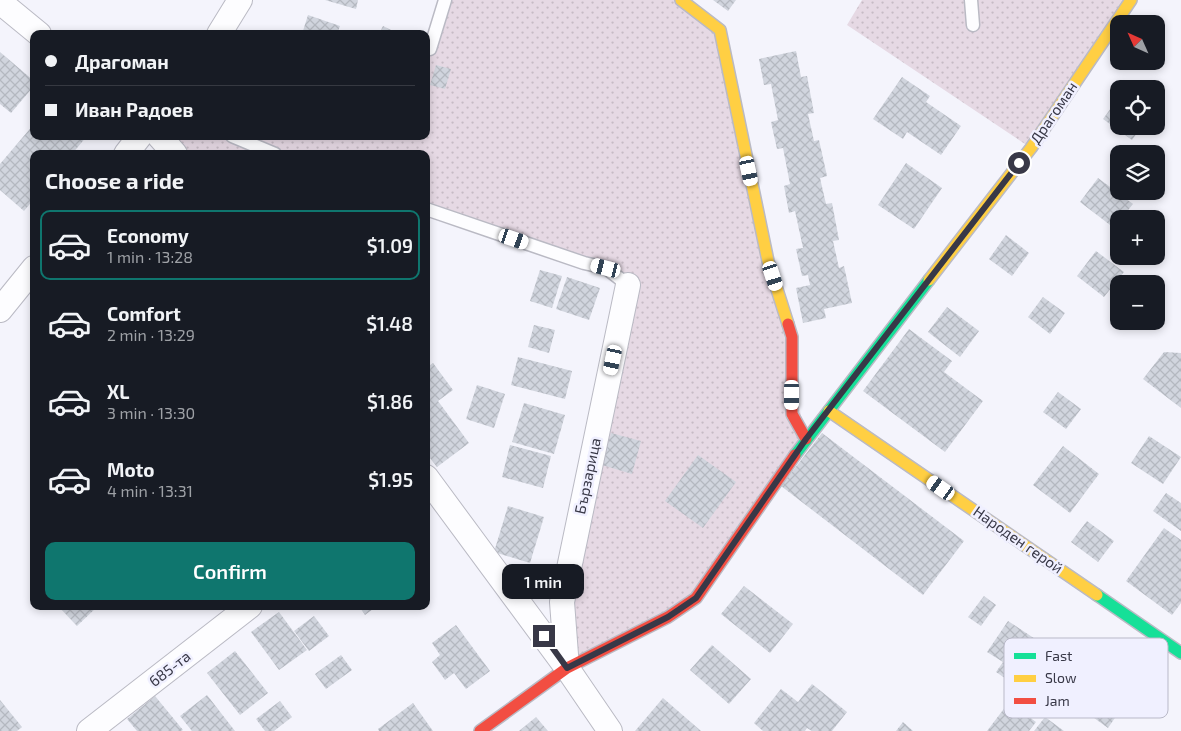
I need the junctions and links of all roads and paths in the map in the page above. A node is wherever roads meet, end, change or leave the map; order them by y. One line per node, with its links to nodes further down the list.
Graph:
1 (240, 0): 9 (street)
2 (445, 0): 10 (lane)
3 (681, 0): 22 (street)
4 (971, 0): 7 (lane)
5 (1131, 0): 21 (street, Драгоман)
6 (0, 2): 8 (street)
7 (973, 25)
8 (34, 30)
9 (221, 30)
10 (430, 49)
11 (137, 140): 14 (street)
12 (163, 140): 15 (street)
13 (241, 140): 16 (lane)
14 (129, 150)
15 (171, 150)
16 (265, 150)
17 (430, 211): 19 (lane)
18 (30, 273): 20 (street)
19 (628, 285): 28 (street, Бързарица)
20 (0, 310)
21 (829, 411): 22 (street, Драгоман); 25 (street, Народен герой)
22 (806, 439): 28 (street, Драгоман)
23 (430, 482): 28 (street)
24 (245, 610): 29 (street, 685-та)
25 (1159, 638)
26 (1168, 644): 27 (street, Народен герой)
27 (1181, 653)
28 (567, 668): 30 (street, Драгоман); 31 (street)
29 (89, 731)
30 (480, 731)
31 (610, 731)

